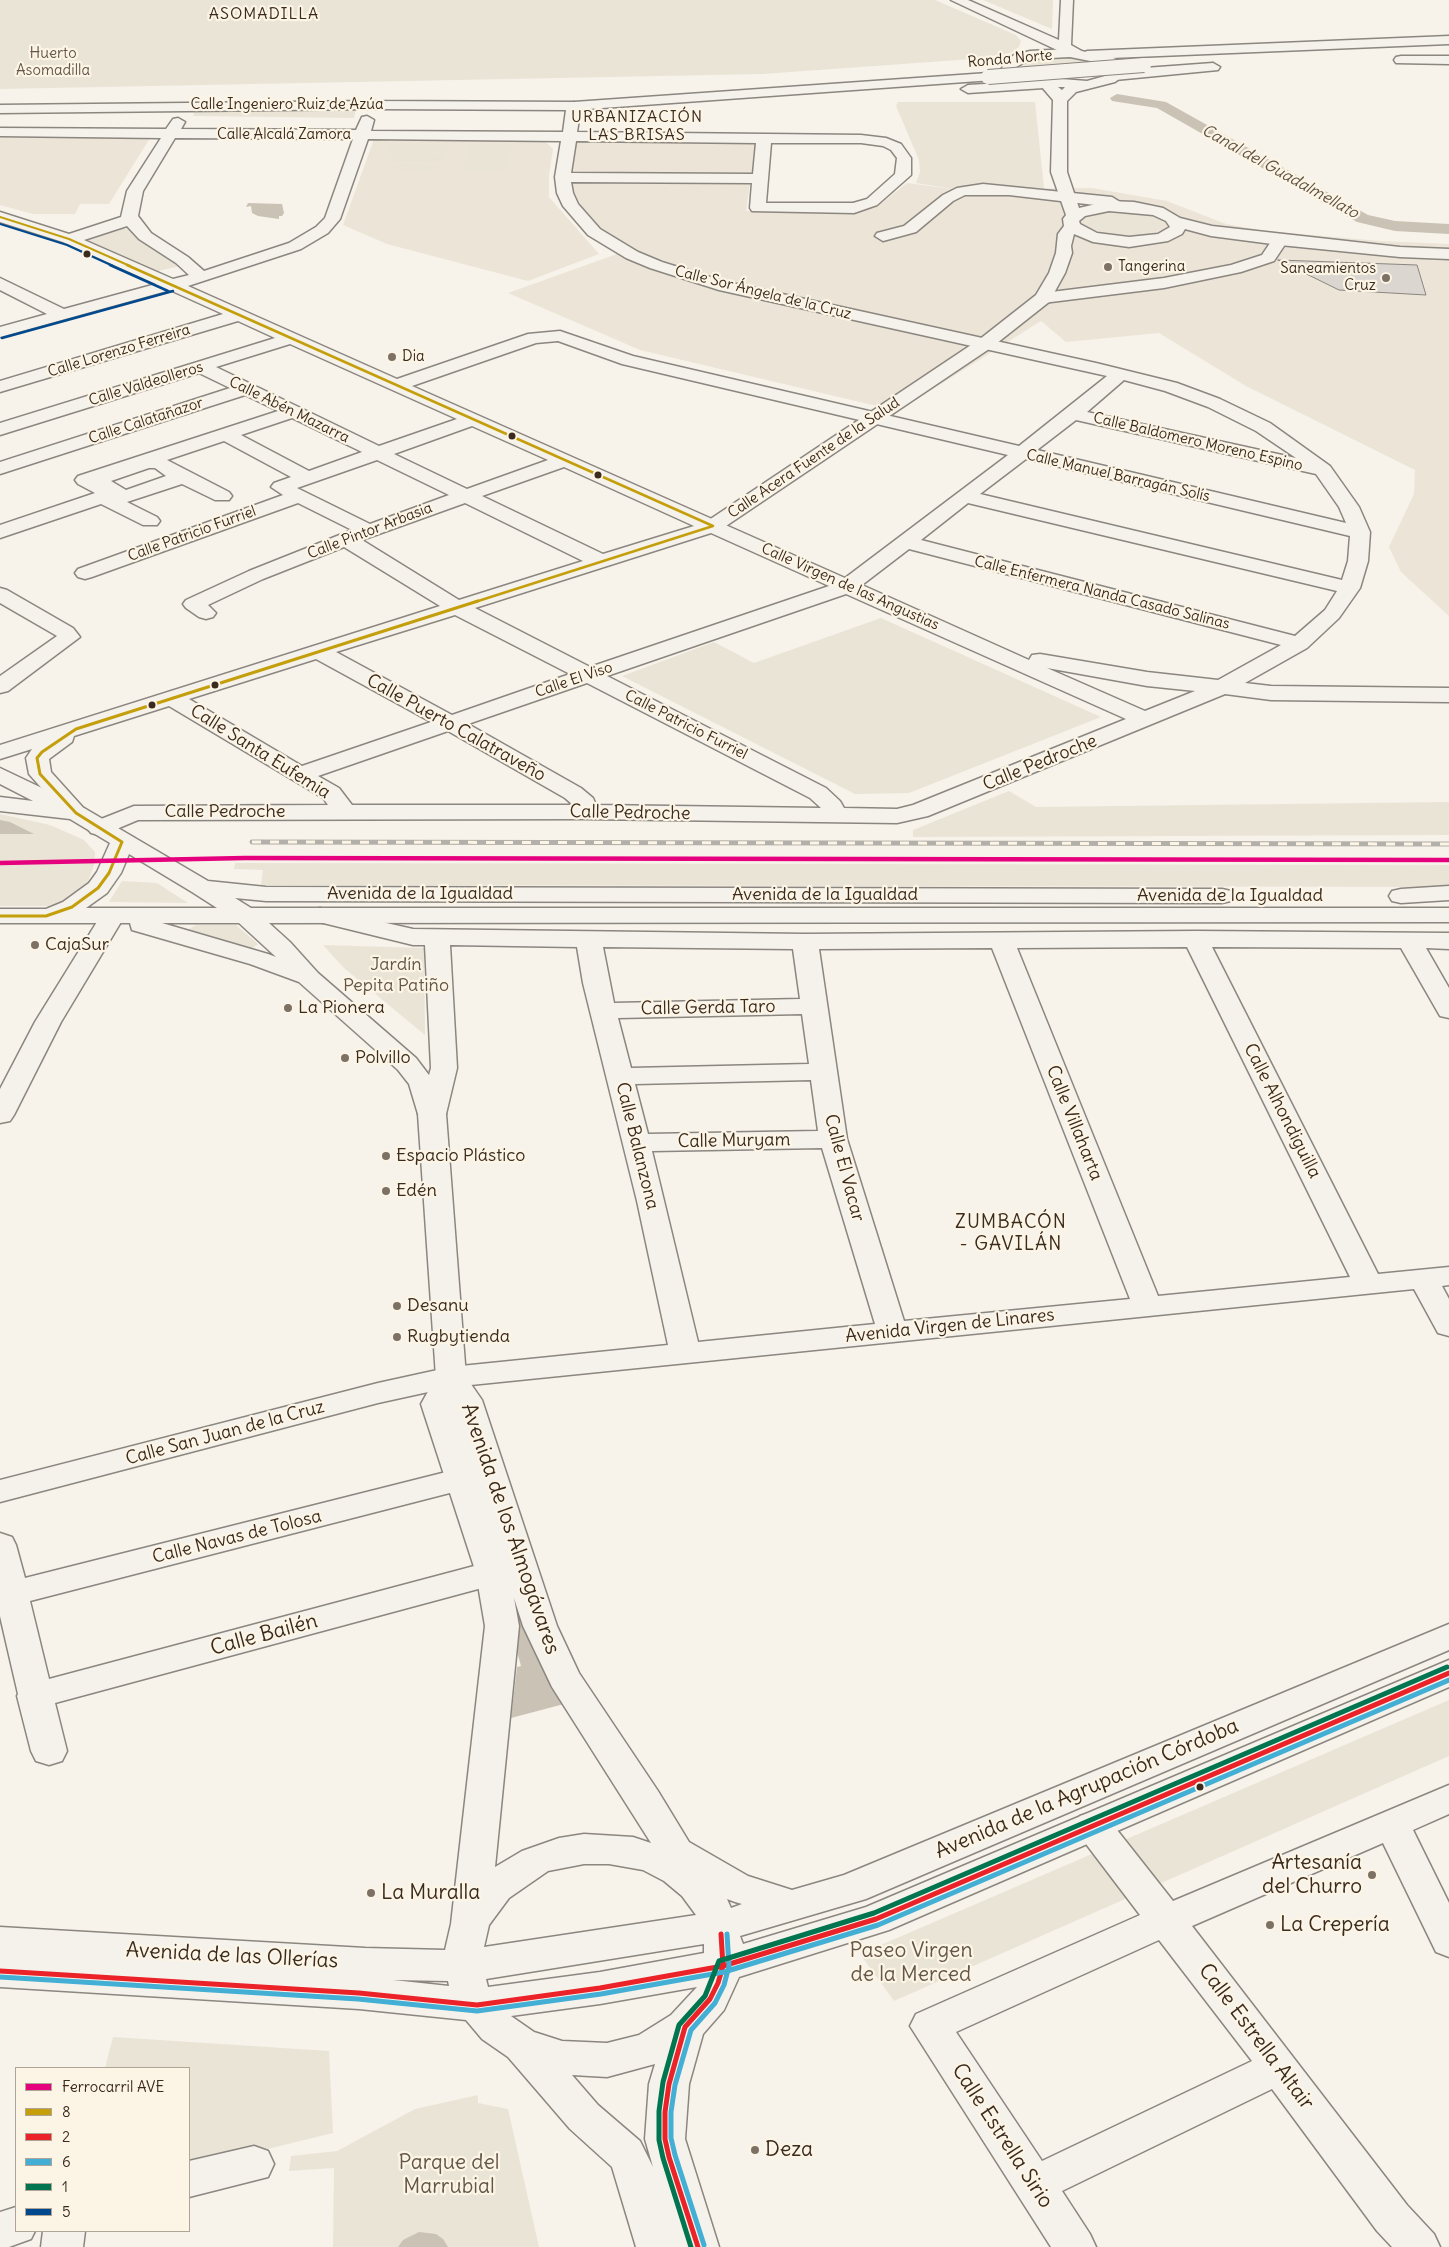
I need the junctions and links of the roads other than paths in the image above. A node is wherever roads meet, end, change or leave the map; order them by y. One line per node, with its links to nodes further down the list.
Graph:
1 (957, 0): 3 (main road)
2 (1066, 0): 6 (main road)
3 (1033, 33): 6 (main road); 9 (main road)
4 (1449, 40): 8 (main road)
5 (1449, 47): 12 (main road, Ronda Norte)
6 (1064, 48): 8 (main road)
7 (1449, 52): 12 (main road, Ronda Norte)
8 (1084, 54): 9 (main road); 14 (main road)
9 (1030, 55): 15 (main road)
10 (1390, 60): 11 (main road)
11 (1449, 60)
12 (1142, 62): 17 (main road, Ronda Norte, bridge)
13 (1227, 66): 14 (main road)
14 (1115, 76): 16 (main road)
15 (1044, 83): 16 (main road); 17 (main road); 18 (main road)
16 (1084, 84): 18 (main road)
17 (769, 94): 21 (main road, Ronda Norte)
18 (1060, 100): 28 (main road)
19 (373, 105): 20 (main road, Calle Ingeniero Ruiz de Azúa); 21 (main road, Calle Ingeniero Ruiz de Azúa); 25 (main road)
20 (189, 106): 22 (main road, Calle Ingeniero Ruiz de Azúa); 24 (main road)
21 (574, 106): 26 (main road, Calle Sor Ángela de la Cruz)
22 (0, 109)
23 (0, 132): 24 (main road, Calle Alcalá Zamora)
24 (170, 134): 25 (main road, Calle Alcalá Zamora); 33 (main road)
25 (361, 135): 26 (main road, Calle Alcalá Zamora); 43 (main road)
26 (568, 137): 27 (main road, Calle Alcalá Zamora); 29 (main road, Calle Sor Ángela de la Cruz)
27 (764, 139): 30 (main road); 30 (main road, Calle Alcalá Zamora)
28 (1060, 156): 31 (main road); 32 (main road)
29 (563, 177): 30 (main road); 51 (main road, Calle Sor Ángela de la Cruz)
30 (760, 178)
31 (1067, 197): 32 (main road); 35 (main road); 37 (main road)
32 (1120, 204): 35 (main road); 36 (main road)
33 (130, 216): 38 (main road); 43 (main road)
34 (0, 217): 38 (main road, Calle Virgen de las Angustias)
35 (1073, 221): 40 (main road); 41 (main road, Calle Acera Fuente de la Salud)
36 (1173, 229): 39 (main road); 40 (main road)
37 (883, 236)
38 (69, 239): 45 (main road, Calle Virgen de las Angustias)
39 (1280, 240): 42 (main road); 46 (main road)
40 (1117, 242): 41 (main road)
41 (1064, 253): 46 (main road, Calle Acera Fuente de la Salud)
42 (1449, 254)
43 (201, 277): 45 (main road)
44 (0, 283): 47 (main road)
45 (171, 285): 47 (main road); 48 (main road, Calle Virgen de las Angustias)
46 (1043, 298): 51 (main road, Calle Acera Fuente de la Salud)
47 (61, 314): 49 (main road)
48 (239, 315): 50 (main road, Calle Virgen de las Angustias); 55 (main road, Calle Lorenzo Ferreira)
49 (0, 332)
50 (292, 338): 52 (main road, Calle Valdeolleros); 54 (main road, Calle Virgen de las Angustias)
51 (986, 343): 53 (main road, Calle Sor Ángela de la Cruz); 59 (main road, Calle Acera Fuente de la Salud)
52 (201, 367): 56 (main road, Calle Abén Mazarra); 61 (main road, Calle Valdeolleros)
53 (1121, 374): 58 (main road, Calle El Viso); 69 (main road, Calle Sor Ángela de la Cruz)
54 (396, 385): 59 (main road, Calle Manuel Barragán Solís); 60 (main road, Calle Virgen de las Angustias)
55 (0, 387)
56 (246, 389): 57 (main road, Calle Abén Mazarra); 65 (main road, Calle Calatañazor)
57 (294, 412): 62 (main road); 63 (main road, Calle Abén Mazarra)
58 (1073, 414): 64 (main road, Calle El Viso); 69 (main road, Calle Baldomero Moreno Espino)
59 (876, 418): 64 (main road, Calle Manuel Barragán Solís); 81 (main road, Calle Acera Fuente de la Salud)
60 (474, 420): 63 (main road); 66 (main road, Calle Virgen de las Angustias)
61 (0, 429)
62 (225, 434): 67 (main road); 72 (main road)
63 (378, 452): 72 (main road); 73 (main road, Calle Abén Mazarra)
64 (1022, 453): 77 (main road, Calle El Viso); 84 (main road, Calle Manuel Barragán Solís)
65 (45, 454): 68 (main road, Calle Calatañazor); 71 (main road)
66 (565, 460): 73 (main road, Calle Pintor Arbasia); 81 (main road, Calle Virgen de las Angustias)
67 (150, 461): 70 (main road); 70 (main road); 71 (main road)
68 (0, 468)
69 (1322, 470): 84 (main road, Calle Sor Ángela de la Cruz)
70 (183, 477): 74 (main road)
71 (90, 478): 76 (main road)
72 (308, 478): 75 (main road)
73 (466, 495): 82 (main road, Calle Pintor Arbasia); 87 (main road)
74 (222, 496)
75 (299, 496): 82 (main road); 88 (main road, Calle Patricio Furriel)
76 (102, 497): 79 (main road); 80 (main road)
77 (966, 497): 86 (main road, Calle El Viso); 90 (main road)
78 (0, 509): 80 (main road)
79 (150, 521)
80 (26, 523): 83 (main road)
81 (713, 526): 87 (main road, Calle Acera Fuente de la Salud); 89 (main road, Calle Virgen de las Angustias)
82 (369, 531): 85 (main road, Calle Pintor Arbasia)
83 (0, 532)
84 (1360, 532): 90 (main road, Calle Pedroche)
85 (346, 539): 92 (main road, Calle Patricio Furriel); 93 (main road, Calle Pintor Arbasia)
86 (905, 542): 89 (main road, Calle El Viso); 94 (main road, Calle Enfermera Nanda Casado Salinas)
87 (600, 561): 92 (main road, Calle Acera Fuente de la Salud)
88 (85, 573)
89 (848, 586): 95 (main road, Calle Virgen de las Angustias); 97 (main road, Calle El Viso)
90 (1350, 588): 94 (main road, Calle Pedroche)
91 (0, 594): 98 (main road)
92 (456, 607): 96 (main road, Calle Acera Fuente de la Salud); 97 (main road, Calle Patricio Furriel)
93 (206, 613)
94 (1299, 643): 99 (main road, Calle Pedroche)
95 (987, 648): 99 (main road, Calle Virgen de las Angustias); 104 (main road, Calle Virgen de las Angustias)
96 (318, 651): 103 (main road, Calle Acera Fuente de la Salud); 105 (main road, Calle Puerto Calatraveño)
97 (587, 675): 105 (main road, Calle El Viso); 114 (main road, Calle Patricio Furriel)
98 (0, 686)
99 (1221, 688): 101 (main road, Calle Virgen de las Angustias); 104 (main road, Calle Pedroche)
100 (1449, 690): 101 (main road)
101 (1427, 695): 102 (main road)
102 (1449, 695)
103 (172, 698): 106 (main road, Calle Acera Fuente de la Salud); 108 (main road, Calle Santa Eufemia)
104 (1146, 720): 114 (main road, Calle Pedroche)
105 (450, 723): 108 (main road, Calle El Viso); 112 (main road, Calle Puerto Calatraveño)
106 (76, 728): 107 (main road, Calle Acera Fuente de la Salud); 113 (main road)
107 (0, 752)
108 (300, 774): 111 (main road, Calle Santa Eufemia)
109 (0, 775): 113 (main road)
110 (0, 804): 113 (main road)
111 (340, 811): 112 (main road, Calle Pedroche); 115 (main road, Calle Pedroche)
112 (584, 812): 114 (main road, Calle Pedroche)
113 (76, 814): 115 (main road, Avenida de la Igualdad)
114 (833, 815)
115 (99, 828): 116 (main road, Avenida de la Igualdad)
116 (122, 842): 117 (main road, Avenida de la Igualdad); 125 (main road)
117 (201, 886): 119 (main road, Avenida de la Igualdad); 121 (main road, Avenida de la Igualdad)
118 (1449, 893): 119 (main road)
119 (1401, 896): 120 (main road, Avenida de la Igualdad)
120 (1449, 897)
121 (244, 915): 122 (main road, Avenida de la Igualdad); 126 (main road, Avenida de la Igualdad); 135 (main road, Avenida de los Almogávares)
122 (320, 915): 127 (main road, Avenida de la Igualdad); 128 (main road, Avenida de la Igualdad)
123 (1449, 915): 127 (main road, Avenida de la Igualdad)
124 (0, 916): 125 (main road, Avenida de la Igualdad)
125 (46, 916): 126 (main road, Avenida de la Igualdad)
126 (112, 916): 135 (main road); 142 (main road)
127 (1095, 916): 129 (main road, Avenida de la Igualdad)
128 (438, 938): 130 (main road, Avenida de la Igualdad); 141 (main road)
129 (1196, 939): 131 (main road, Avenida de la Igualdad); 132 (main road, Avenida de la Igualdad); 146 (main road, Calle Alhondiguilla)
130 (589, 940): 134 (main road, Avenida de la Igualdad); 137 (main road, Calle Balanzona)
131 (1002, 941): 134 (main road, Avenida de la Igualdad); 147 (main road, Calle Villaharta)
132 (1409, 941): 133 (main road, Avenida de la Igualdad); 138 (main road)
133 (1449, 941)
134 (805, 942): 136 (main road, Calle El Vacar)
135 (309, 978): 141 (main road, Avenida de los Almogávares)
136 (814, 1006): 137 (main road, Calle Gerda Taro); 139 (main road, Calle El Vacar)
137 (603, 1010): 140 (main road, Calle Balanzona)
138 (1449, 1010)
139 (823, 1072): 140 (main road); 143 (main road, Calle El Vacar)
140 (620, 1076): 144 (main road, Calle Balanzona)
141 (432, 1114): 151 (main road, Avenida de los Almogávares)
142 (0, 1115)
143 (833, 1139): 144 (main road, Calle Muryam); 149 (main road, Calle El Vacar)
144 (636, 1143): 150 (main road, Calle Balanzona)
145 (1436, 1277): 146 (main road, Avenida Virgen de Linares); 148 (main road)
146 (1368, 1283): 147 (main road, Avenida Virgen de Linares)
147 (1147, 1305): 149 (main road, Avenida Virgen de Linares)
148 (1449, 1326)
149 (892, 1331): 150 (main road, Avenida Virgen de Linares)
150 (685, 1353): 151 (main road, Avenida Virgen de Linares)
151 (450, 1377): 152 (main road, Avenida de los Almogávares); 153 (main road, Calle San Juan de la Cruz); 164 (main road, Avenida de los Almogávares)
152 (462, 1479): 155 (main road, Avenida de los Almogávares); 156 (main road, Calle Navas de Tolosa)
153 (0, 1491)
154 (0, 1545): 156 (main road)
155 (493, 1573): 159 (main road, Calle Bailén); 168 (main road, Avenida de los Almogávares)
156 (11, 1594): 159 (main road)
157 (1449, 1636): 166 (main road, Avenida de la Agrupación Córdoba)
158 (1449, 1673): 163 (main road, Avenida de la Agrupación Córdoba)
159 (34, 1696): 160 (main road)
160 (48, 1751)
161 (1449, 1799): 162 (main road)
162 (1391, 1823): 167 (main road); 170 (main road)
163 (1094, 1826): 167 (main road, Calle Estrella Altair); 173 (main road, Avenida de la Agrupación Córdoba)
164 (675, 1852): 165 (main road, Avenida de los Almogávares); 166 (main road)
165 (695, 1885): 168 (main road); 169 (main road, Avenida de los Almogávares)
166 (793, 1906): 169 (main road, Avenida de la Agrupación Córdoba)
167 (1167, 1920): 178 (main road, Calle Estrella Altair); 181 (main road, Calle Estrella Sirio)
168 (470, 1924): 172 (main road)
169 (720, 1926): 172 (main road, Avenida de las Ollerías); 173 (main road, Avenida de los Almogávares)
170 (1449, 1941)
171 (0, 1943): 172 (main road, Avenida de las Ollerías)
172 (464, 1966): 175 (main road)
173 (722, 1966): 175 (main road, Avenida de la Agrupación Córdoba); 176 (main road, Avenida de los Almogávares)
174 (0, 1971): 175 (main road, Avenida de las Ollerías)
175 (477, 2005): 177 (main road)
176 (686, 2027): 177 (main road); 188 (main road)
177 (521, 2045): 187 (main road)
178 (1279, 2067): 181 (main road); 185 (main road, Calle Estrella Altair)
179 (254, 2164): 180 (main road)
180 (190, 2179)
181 (1034, 2184): 189 (main road, Calle Estrella Sirio)
182 (15, 2226): 183 (main road)
183 (0, 2231)
184 (64, 2232): 186 (main road)
185 (1389, 2233): 190 (main road, Calle Estrella Altair)
186 (62, 2247)
187 (657, 2247)
188 (698, 2247)
189 (1074, 2247)
190 (1419, 2247)

